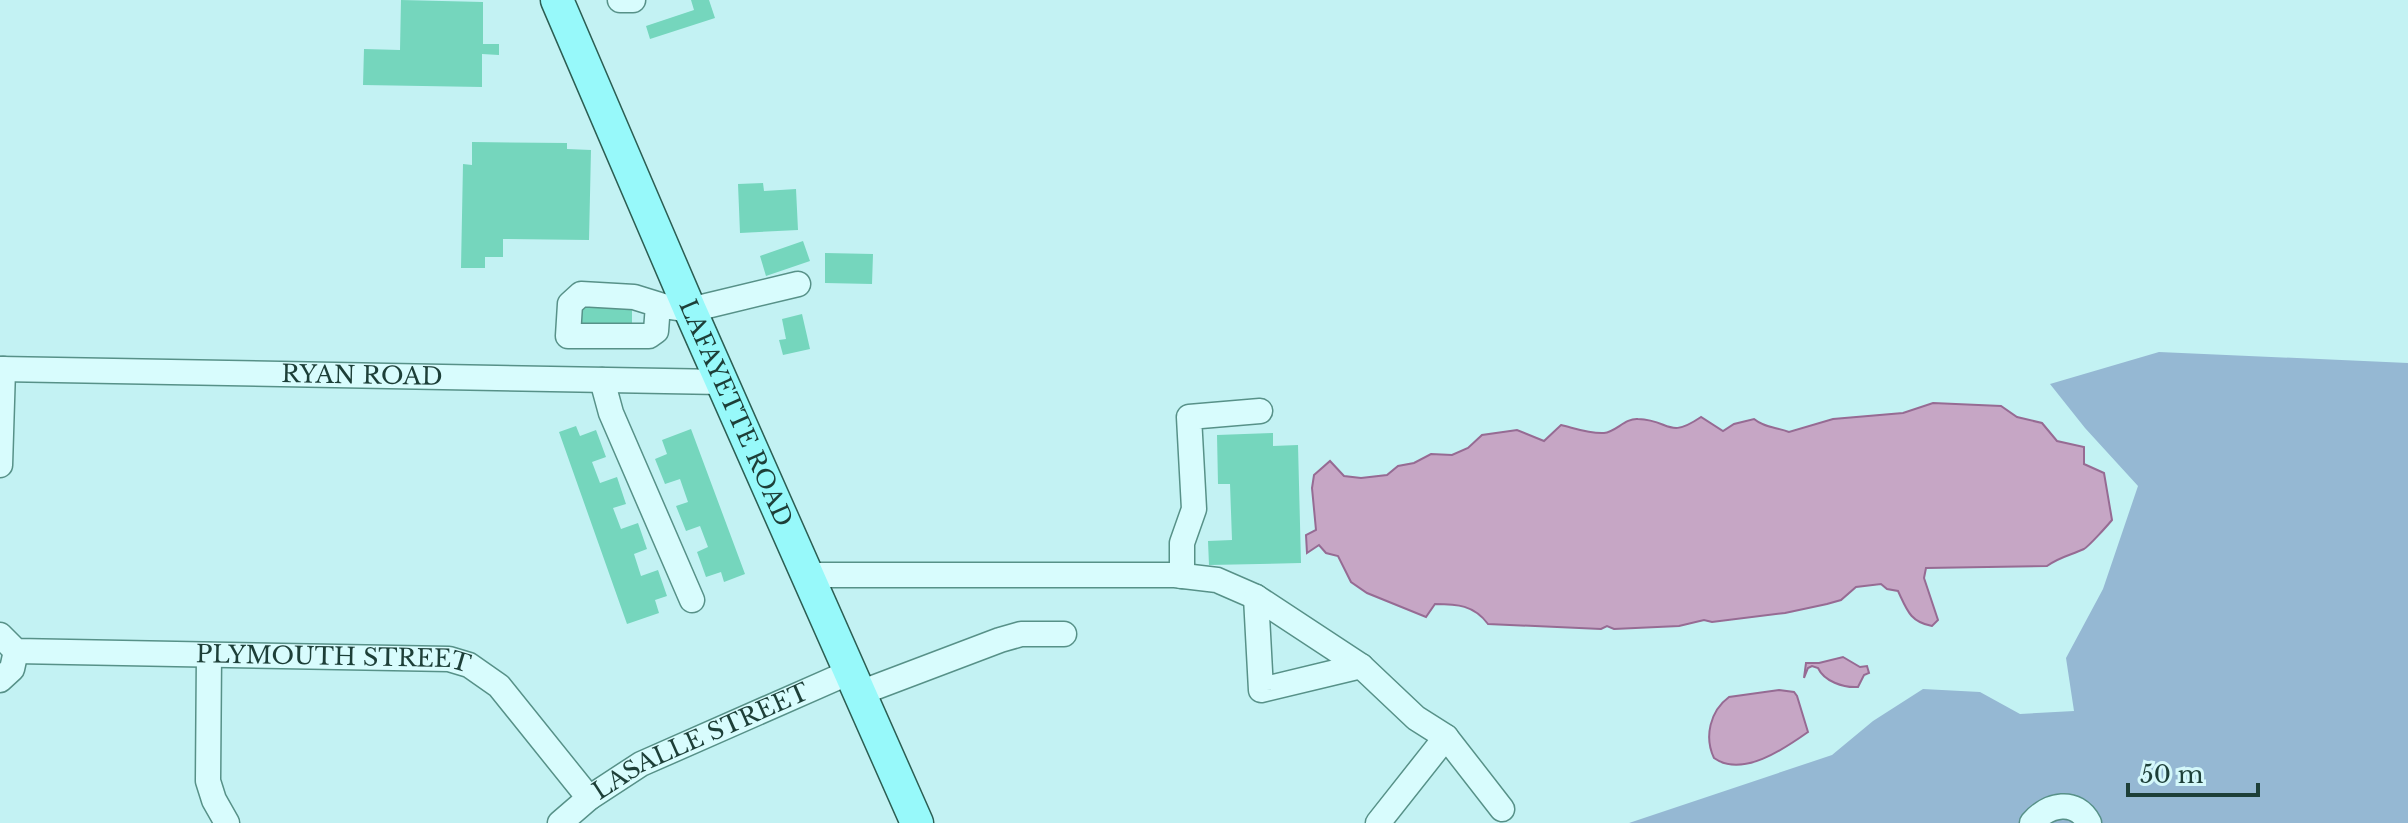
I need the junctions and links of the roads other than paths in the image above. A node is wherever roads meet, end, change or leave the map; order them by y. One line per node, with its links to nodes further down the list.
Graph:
1 (620, 0): 2 (street)
2 (633, 0)
3 (566, 3): 6 (main road, LAFAYETTE ROAD)
4 (798, 284): 6 (street)
5 (658, 305): 6 (street); 7 (street); 7 (street)
6 (690, 310): 10 (main road, LAFAYETTE ROAD)
7 (592, 337): 9 (street)
8 (1, 369): 9 (street, RYAN ROAD); 12 (street)
9 (597, 380): 10 (street, RYAN ROAD); 16 (street)
10 (722, 382): 13 (main road, LAFAYETTE ROAD)
11 (1260, 411): 14 (street)
12 (0, 465)
13 (807, 575): 14 (street); 22 (main road, LAFAYETTE ROAD)
14 (1182, 576): 15 (street)
15 (1256, 597): 20 (street); 20 (street)
16 (692, 600)
17 (1064, 634): 22 (street, LASALLE STREET)
18 (8, 643): 19 (street, PLYMOUTH STREET); 21 (street, PLYMOUTH STREET)
19 (209, 655): 24 (street, PLYMOUTH STREET); 26 (street)
20 (1361, 666): 23 (street)
21 (0, 680)
22 (855, 683): 24 (street, LASALLE STREET); 28 (main road, LAFAYETTE ROAD)
23 (1446, 737): 25 (street); 29 (street)
24 (589, 798): 27 (street, LASALLE STREET)
25 (1502, 809)
26 (227, 823)
27 (560, 823)
28 (917, 823)
29 (1378, 823)
30 (2032, 823): 31 (street)
31 (2089, 823)

